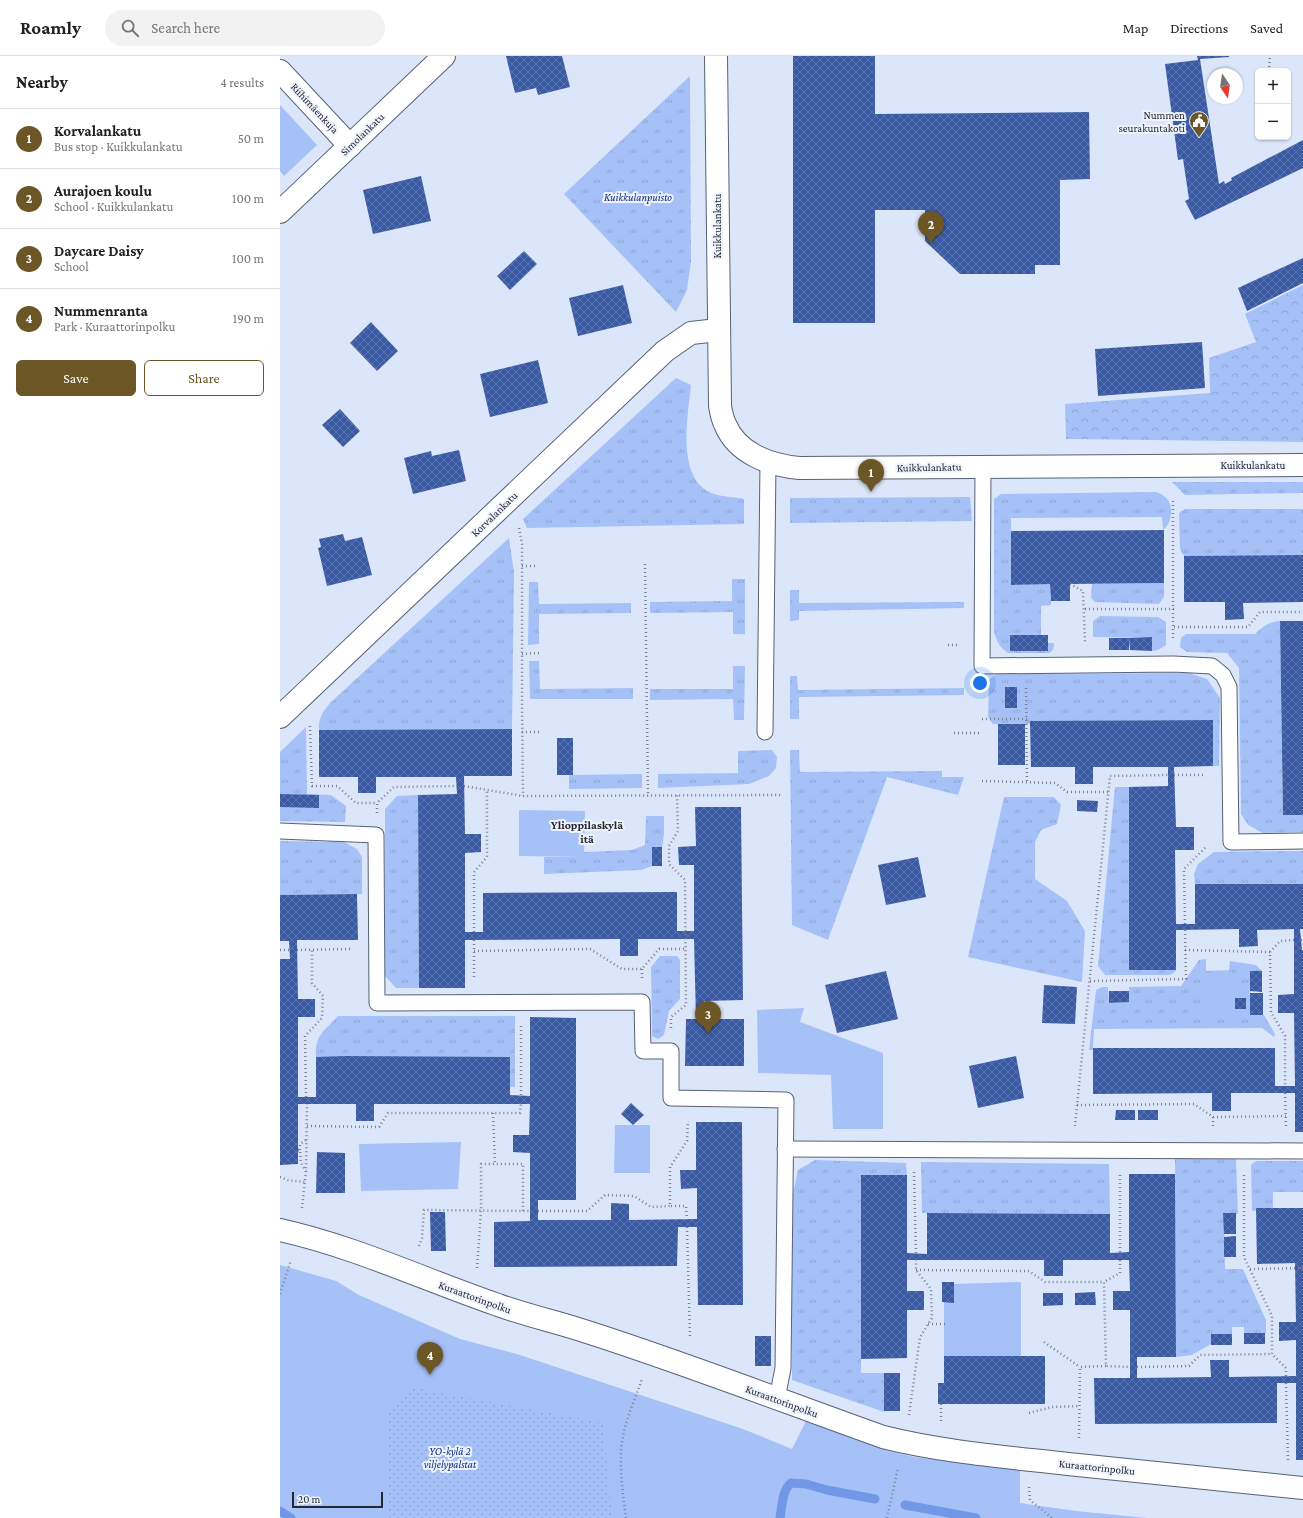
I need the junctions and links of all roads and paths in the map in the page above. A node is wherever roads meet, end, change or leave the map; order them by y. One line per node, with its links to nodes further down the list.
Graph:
1 (444, 56): 6 (street, Simolankatu)
2 (716, 56): 8 (street, Kuikkulankatu)
3 (1270, 56): 4 (path)
4 (1269, 68)
5 (280, 71): 6 (street, Riihimäenkuja)
6 (350, 146): 7 (street, Simolankatu)
7 (280, 212)
8 (718, 330): 9 (street, Kuikkulankatu); 13 (street, Korvalankatu)
9 (768, 462): 11 (street, Kuikkulankatu); 33 (lane)
10 (1303, 465): 11 (street, Kuikkulankatu)
11 (983, 467): 25 (lane)
12 (1173, 501): 19 (path)
13 (502, 506): 15 (path); 27 (street, Korvalankatu)
14 (645, 564): 46 (path)
15 (522, 566): 16 (path); 23 (path)
16 (538, 566)
17 (1070, 584): 18 (path)
18 (1085, 609): 19 (path); 26 (path)
19 (1174, 609): 21 (path)
20 (1303, 612): 21 (path)
21 (1174, 627): 24 (path)
22 (540, 653): 23 (path)
23 (522, 654): 31 (path)
24 (1173, 664): 26 (lane); 38 (lane)
25 (1026, 665): 26 (lane); 29 (path)
26 (1086, 665)
27 (280, 718)
28 (982, 719): 29 (path)
29 (1027, 719): 40 (path)
30 (310, 723): 49 (path)
31 (522, 732): 32 (path); 48 (path)
32 (539, 732)
33 (765, 732)
34 (954, 733): 35 (path)
35 (982, 733)
36 (1168, 775): 44 (path)
37 (1174, 775): 38 (path)
38 (1230, 775): 53 (lane)
39 (982, 781): 40 (path)
40 (1027, 782): 44 (path)
41 (457, 786): 49 (path)
42 (464, 786): 43 (path)
43 (487, 790): 48 (path); 56 (path)
44 (1108, 792): 68 (path)
45 (782, 794): 47 (path)
46 (648, 795): 47 (path); 48 (path)
47 (678, 795): 64 (path)
48 (523, 796)
49 (377, 803): 51 (path)
50 (280, 831): 51 (lane)
51 (376, 835): 59 (lane)
52 (1303, 841): 53 (lane)
53 (1231, 842): 54 (path)
54 (1184, 924)
55 (1185, 930): 65 (path)
56 (474, 932)
57 (474, 940): 66 (path)
58 (1294, 940): 67 (path)
59 (376, 948): 63 (path); 69 (lane)
60 (280, 950): 61 (path)
61 (289, 950)
62 (297, 950): 63 (path)
63 (312, 950): 75 (path)
64 (686, 950): 66 (path); 71 (path)
65 (1186, 950): 67 (path); 68 (path)
66 (474, 951): 69 (path)
67 (1270, 952): 72 (path)
68 (1090, 981): 79 (path)
69 (474, 1003): 70 (lane)
70 (521, 1004): 71 (lane); 74 (path)
71 (671, 1051): 76 (lane)
72 (1285, 1087)
73 (1285, 1093): 81 (path)
74 (521, 1095)
75 (306, 1097)
76 (689, 1098): 84 (lane); 95 (path)
77 (306, 1104): 82 (path)
78 (521, 1104): 80 (path)
79 (1077, 1105): 81 (path); 86 (path)
80 (493, 1113): 82 (path); 91 (path)
81 (1286, 1116): 89 (path)
82 (307, 1126): 83 (path)
83 (306, 1140): 92 (path); 92 (path)
84 (785, 1149): 85 (lane); 126 (lane)
85 (913, 1150): 86 (lane); 104 (path)
86 (1073, 1150): 87 (lane)
87 (1121, 1150): 88 (lane); 103 (path)
88 (1244, 1150): 89 (lane); 108 (path)
89 (1286, 1151): 90 (lane)
90 (1303, 1151)
91 (495, 1164): 96 (path); 99 (path)
92 (306, 1172): 94 (path)
93 (280, 1177): 94 (path)
94 (305, 1182): 102 (path)
95 (670, 1206): 98 (path); 100 (path)
96 (523, 1211): 97 (path); 99 (path)
97 (530, 1211)
98 (538, 1211)
99 (481, 1212): 110 (path); 113 (path)
100 (687, 1220)
101 (687, 1227): 120 (path)
102 (289, 1232): 110 (street, Kuraattorinpolku); 112 (path)
103 (1120, 1252)
104 (916, 1254)
105 (916, 1260): 109 (path)
106 (1120, 1260): 111 (path)
107 (1303, 1268): 108 (path)
108 (1250, 1269): 118 (path)
109 (916, 1270): 111 (path); 114 (path)
110 (408, 1271): 113 (street, Kuraattorinpolku)
111 (1104, 1282): 119 (path)
112 (280, 1294)
113 (472, 1296): 117 (street, Kuraattorinpolku)
114 (928, 1324): 115 (path); 131 (path)
115 (945, 1324)
116 (1044, 1342): 121 (path)
117 (651, 1354): 120 (street, Kuraattorinpolku); 135 (path)
118 (1272, 1354): 123 (path); 124 (path)
119 (1106, 1366): 121 (path); 122 (path)
120 (689, 1367): 126 (street, Kuraattorinpolku)
121 (1080, 1367): 128 (path)
122 (1130, 1367)
123 (1137, 1367)
124 (1286, 1377)
125 (1286, 1383): 134 (path)
126 (778, 1399): 131 (street, Kuraattorinpolku)
127 (941, 1404): 130 (path)
128 (1080, 1406): 129 (path); 133 (path)
129 (1029, 1413)
130 (940, 1424)
131 (904, 1442): 132 (street, Kuraattorinpolku); 136 (path)
132 (1026, 1460): 133 (street, Kuraattorinpolku); 137 (path)
133 (1078, 1465): 134 (street, Kuraattorinpolku)
134 (1296, 1487)
135 (626, 1518)
136 (887, 1518)
137 (1052, 1518)

